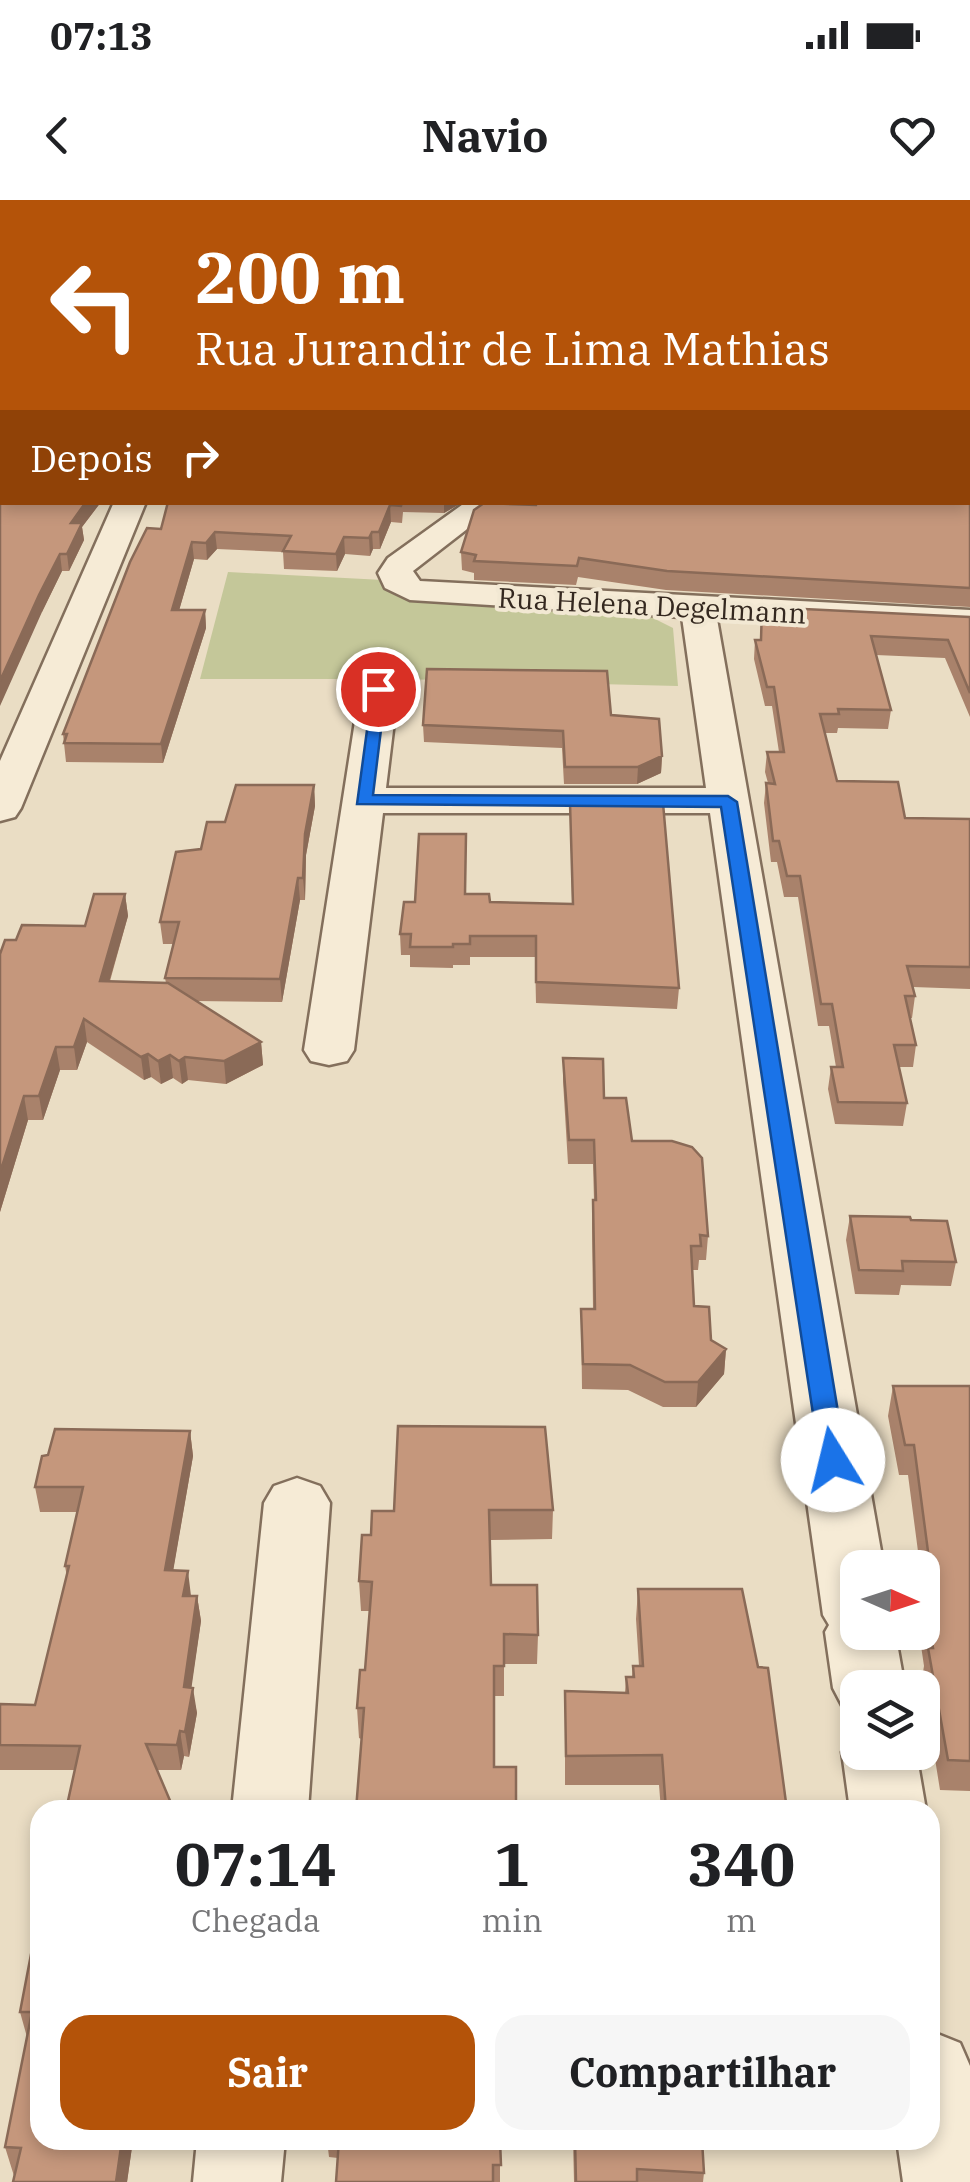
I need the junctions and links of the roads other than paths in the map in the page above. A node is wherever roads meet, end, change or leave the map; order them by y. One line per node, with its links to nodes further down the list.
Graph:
1 (129, 505): 8 (street)
2 (483, 505): 3 (street, Rua Helena Degelmann)
3 (698, 608): 4 (street, Rua Helena Degelmann); 7 (street)
4 (970, 620)
5 (378, 689): 6 (street)
6 (364, 800): 7 (street); 9 (street)
7 (728, 802): 11 (street)
8 (0, 808)
9 (329, 1050)
10 (297, 1503): 13 (street)
11 (848, 1550)
12 (882, 1770): 14 (street)
13 (271, 1800)
14 (886, 1800)
15 (940, 2133): 18 (street)
16 (240, 2150): 17 (street)
17 (237, 2182)
18 (948, 2182)

